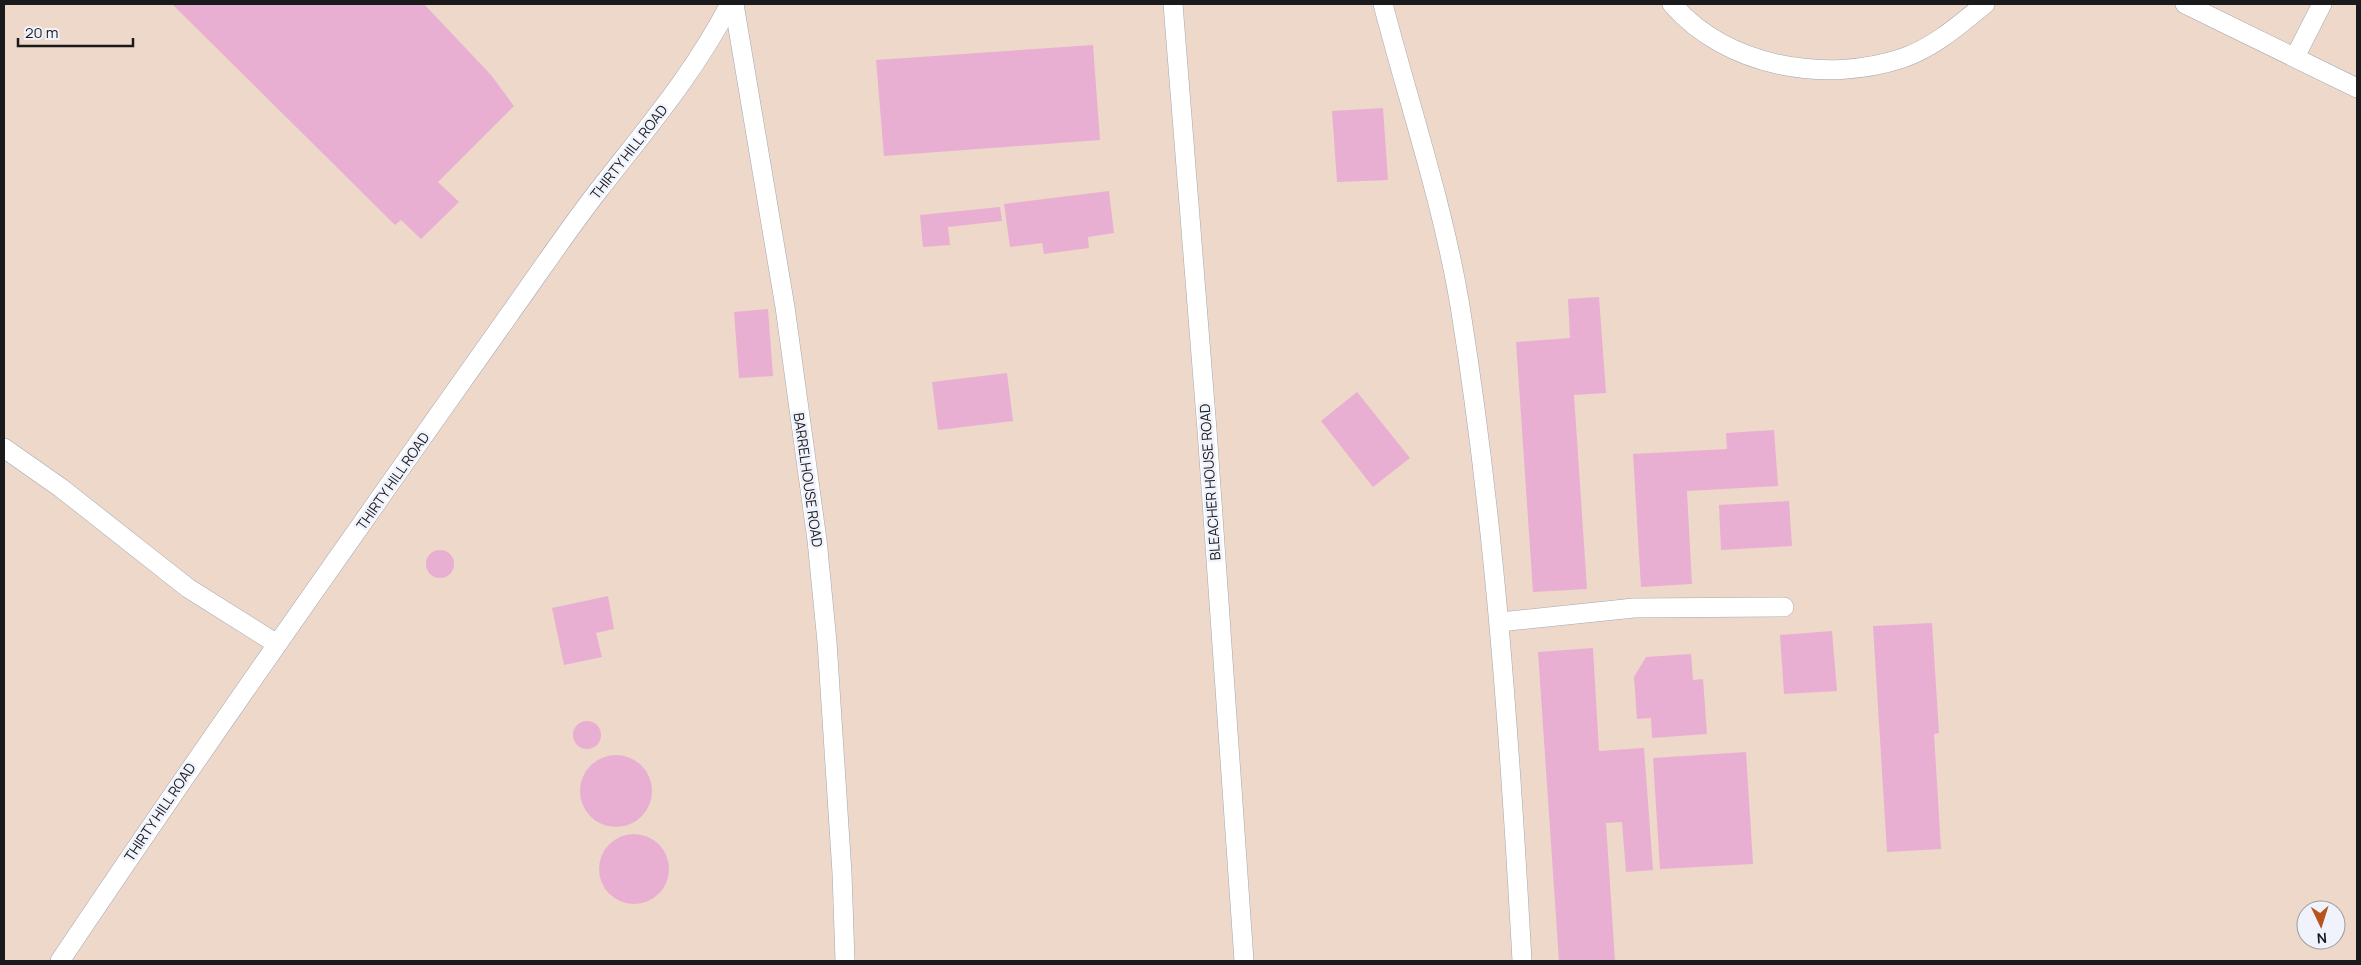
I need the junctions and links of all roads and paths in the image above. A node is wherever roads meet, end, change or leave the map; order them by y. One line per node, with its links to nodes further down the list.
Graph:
1 (730, 4): 14 (lane, THIRTY HILL ROAD)
2 (734, 4): 16 (lane, BARRELHOUSE ROAD)
3 (1173, 4): 17 (lane, BLEACHER HOUSE ROAD)
4 (1383, 4): 13 (lane)
5 (1672, 4): 6 (lane)
6 (1985, 4)
7 (2185, 4): 9 (lane)
8 (2322, 4): 9 (lane)
9 (2295, 57): 10 (lane)
10 (2357, 88)
11 (5, 451): 14 (lane)
12 (1784, 607): 13 (lane)
13 (1500, 622): 18 (lane)
14 (277, 644): 15 (lane, THIRTY HILL ROAD)
15 (60, 961)
16 (845, 961)
17 (1244, 961)
18 (1522, 961)

